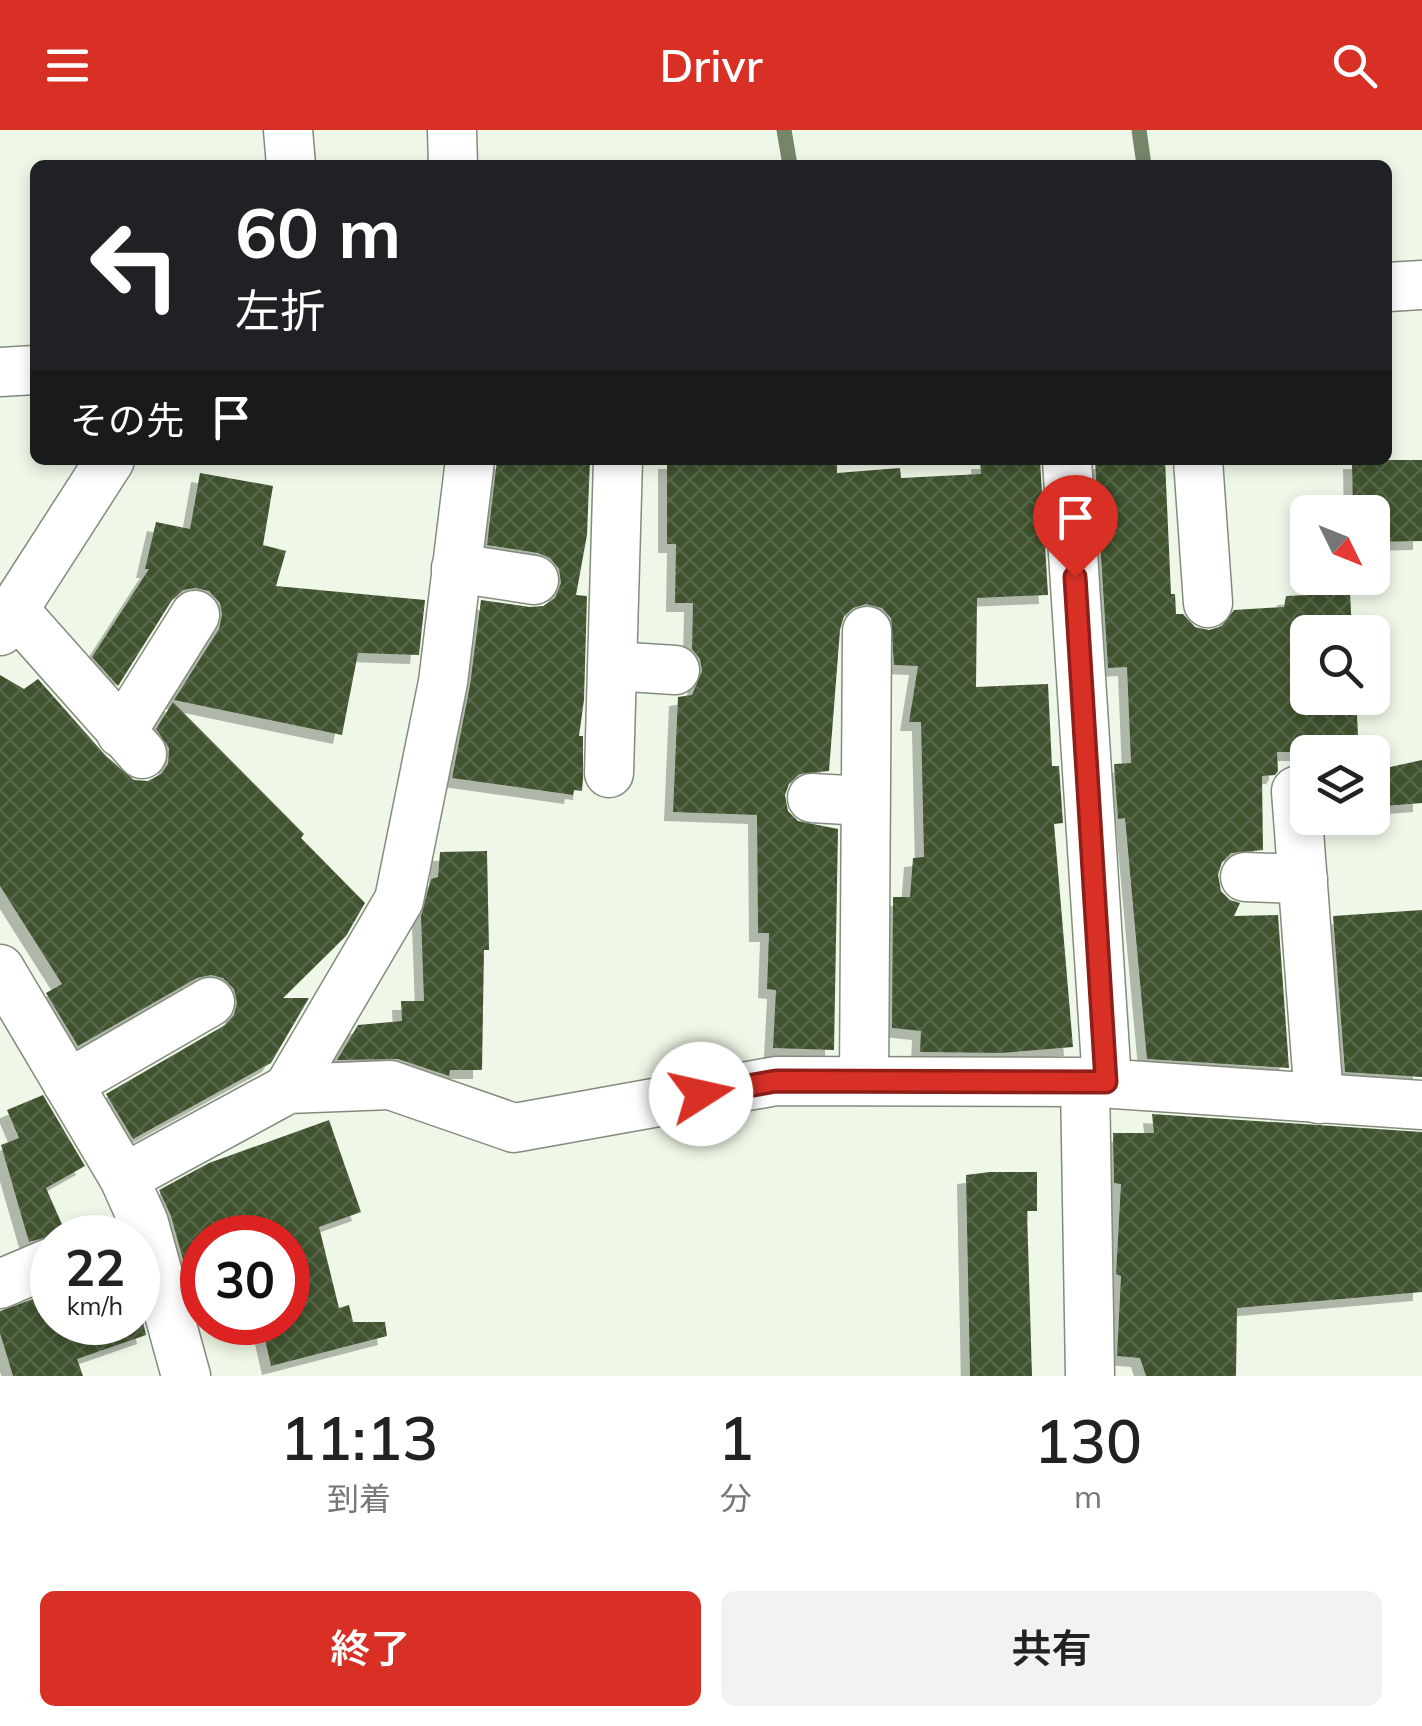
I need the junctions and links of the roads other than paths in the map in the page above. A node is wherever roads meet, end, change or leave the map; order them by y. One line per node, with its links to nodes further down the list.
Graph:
1 (288, 130): 3 (street)
2 (452, 130): 4 (street)
3 (291, 160)
4 (454, 160)
5 (1422, 285): 6 (street)
6 (1392, 287)
7 (30, 370): 8 (street)
8 (0, 372)
9 (107, 465): 18 (street)
10 (469, 465): 14 (street)
11 (618, 465): 20 (street)
12 (1068, 465): 31 (street)
13 (1198, 465): 16 (street)
14 (456, 568): 15 (street); 33 (street)
15 (534, 580)
16 (1208, 604)
17 (195, 616): 18 (street)
18 (7, 620)
19 (867, 631): 24 (street)
20 (612, 666): 21 (street); 22 (street)
21 (675, 670)
22 (609, 773)
23 (812, 798): 24 (street)
24 (865, 801): 30 (street)
25 (1299, 835): 27 (street)
26 (1245, 878): 27 (street)
27 (1302, 879): 34 (street)
28 (0, 969): 32 (street)
29 (210, 1002): 32 (street)
30 (864, 1081): 31 (street); 33 (street)
31 (1096, 1082): 34 (street); 42 (street)
32 (68, 1084): 36 (street)
33 (288, 1089): 36 (street)
34 (1319, 1099): 35 (street)
35 (1422, 1104)
36 (124, 1178): 37 (street)
37 (126, 1215)
38 (30, 1271): 39 (street)
39 (0, 1284)
40 (160, 1312): 41 (street)
41 (186, 1376)
42 (1090, 1376)

